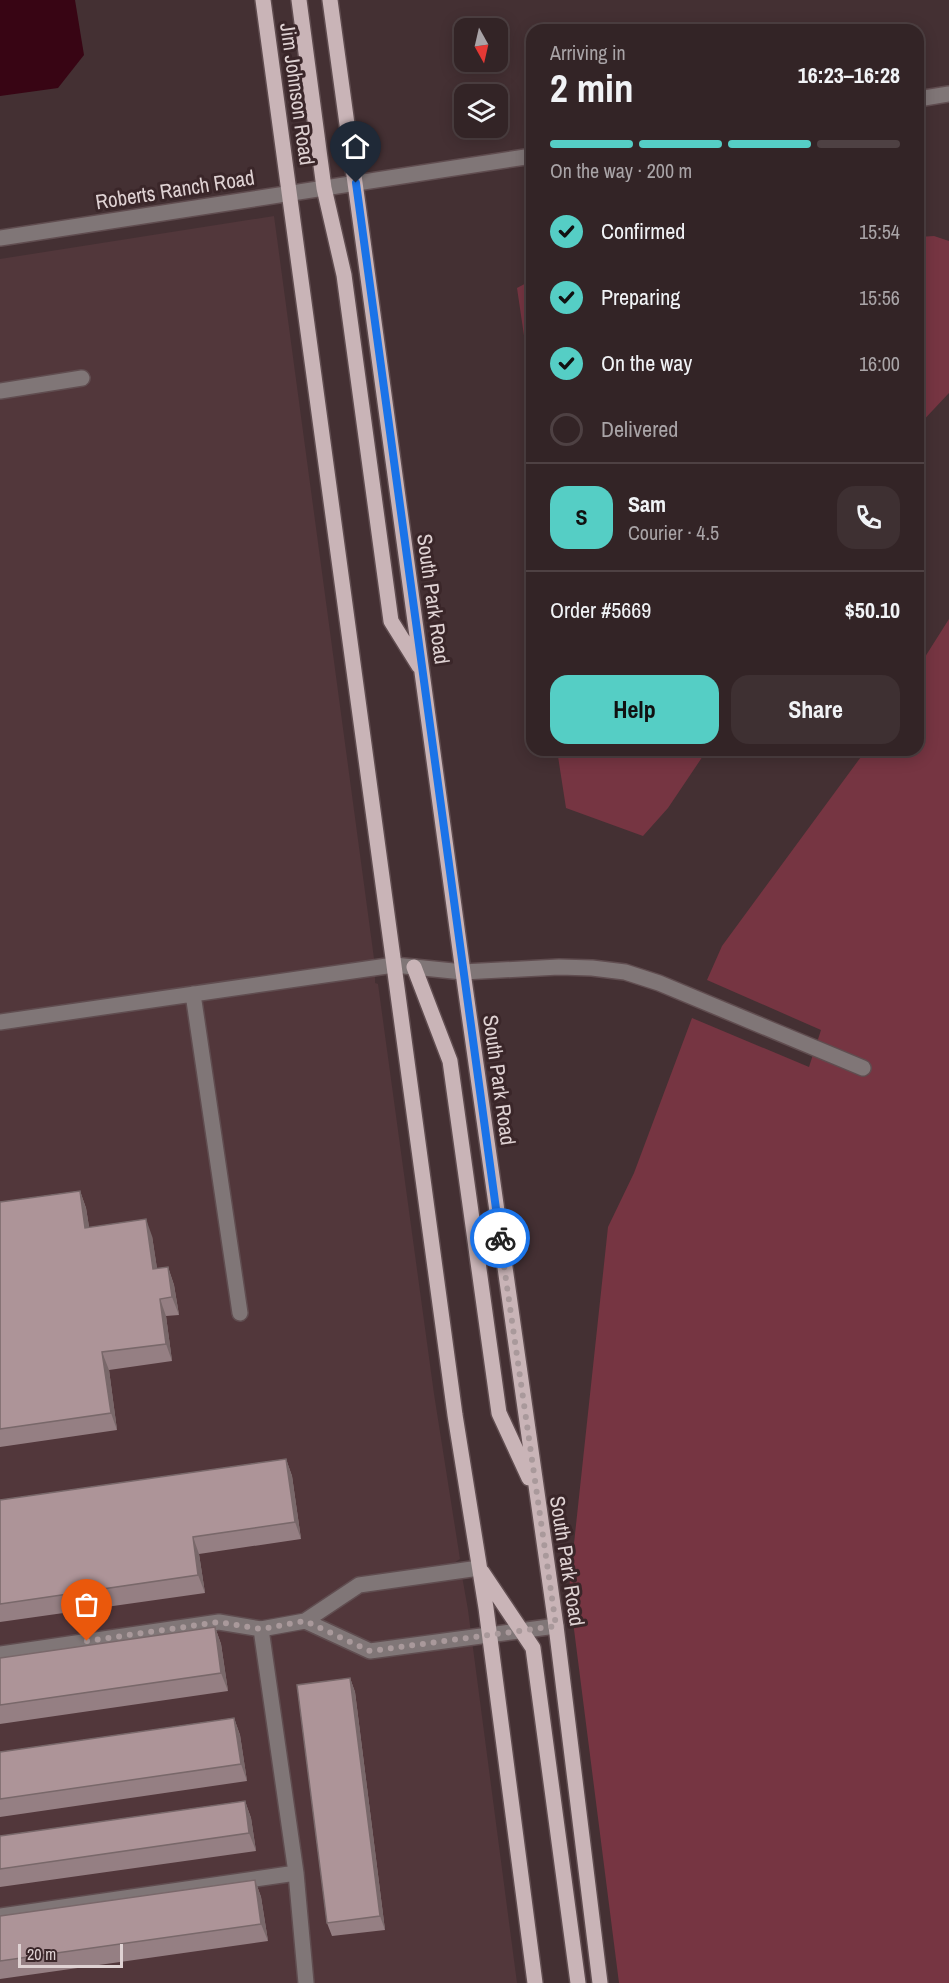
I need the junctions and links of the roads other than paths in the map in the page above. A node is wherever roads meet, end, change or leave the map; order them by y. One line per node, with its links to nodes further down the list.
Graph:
1 (263, 0): 9 (main road, Jim Johnson Road)
2 (299, 0): 8 (main road)
3 (330, 0): 7 (main road)
4 (949, 94): 5 (street)
5 (924, 98)
6 (526, 157): 7 (street, Roberts Ranch Road)
7 (356, 183): 8 (street, Roberts Ranch Road); 13 (main road, South Park Road)
8 (324, 188): 9 (street, Roberts Ranch Road); 13 (main road)
9 (289, 193): 10 (street, Roberts Ranch Road); 14 (main road)
10 (0, 238)
11 (82, 378): 12 (street)
12 (0, 391)
13 (422, 672): 16 (main road, South Park Road)
14 (394, 965): 15 (street); 17 (street); 22 (main road)
15 (414, 967): 16 (street); 21 (main road)
16 (463, 972): 19 (street); 21 (main road, South Park Road)
17 (193, 994): 18 (street); 20 (street)
18 (0, 1022)
19 (863, 1068)
20 (240, 1313)
21 (536, 1495): 24 (main road, South Park Road)
22 (479, 1568): 23 (street); 26 (main road); 27 (main road)
23 (305, 1621): 25 (street); 27 (street)
24 (556, 1626): 26 (street); 34 (main road, South Park Road)
25 (261, 1629): 28 (street); 29 (street)
26 (522, 1632): 27 (street); 33 (main road)
27 (489, 1636): 32 (main road)
28 (0, 1654)
29 (296, 1873): 30 (street); 31 (street)
30 (0, 1916)
31 (306, 1983)
32 (535, 1983)
33 (578, 1983)
34 (600, 1983)

